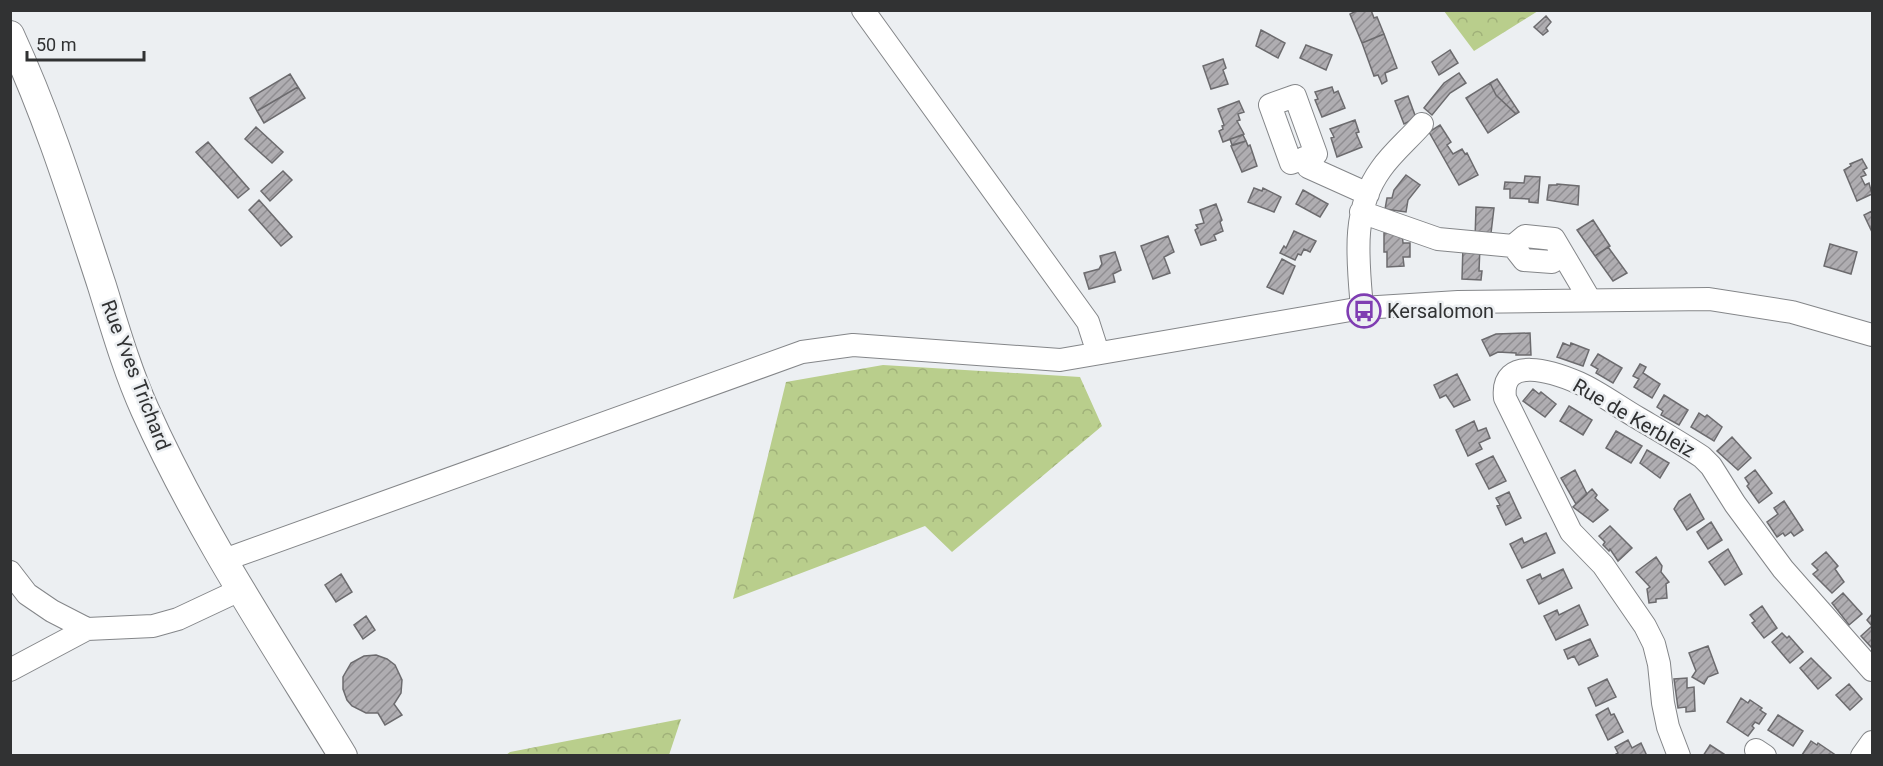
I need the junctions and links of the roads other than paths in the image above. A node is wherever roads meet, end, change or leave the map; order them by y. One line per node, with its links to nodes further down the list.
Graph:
1 (863, 10): 10 (street)
2 (10, 35): 3 (main road, Rue Yves Trichard)
3 (17, 66): 11 (main road, Rue Yves Trichard)
4 (1422, 124): 6 (street)
5 (1304, 158): 6 (street)
6 (1364, 203): 7 (street); 8 (street)
7 (1590, 300): 8 (street); 9 (street)
8 (1362, 308): 10 (street)
9 (1872, 335)
10 (1098, 352): 11 (street)
11 (224, 560): 13 (main road, Rue Yves Trichard)
12 (10, 572): 14 (street)
13 (242, 589): 14 (street); 18 (main road, Rue Yves Trichard)
14 (87, 629): 15 (street)
15 (10, 670)
16 (1872, 670): 19 (street, Rue de Kerbleiz)
17 (1872, 742): 20 (street)
18 (343, 756)
19 (1678, 756)
20 (1862, 756)

